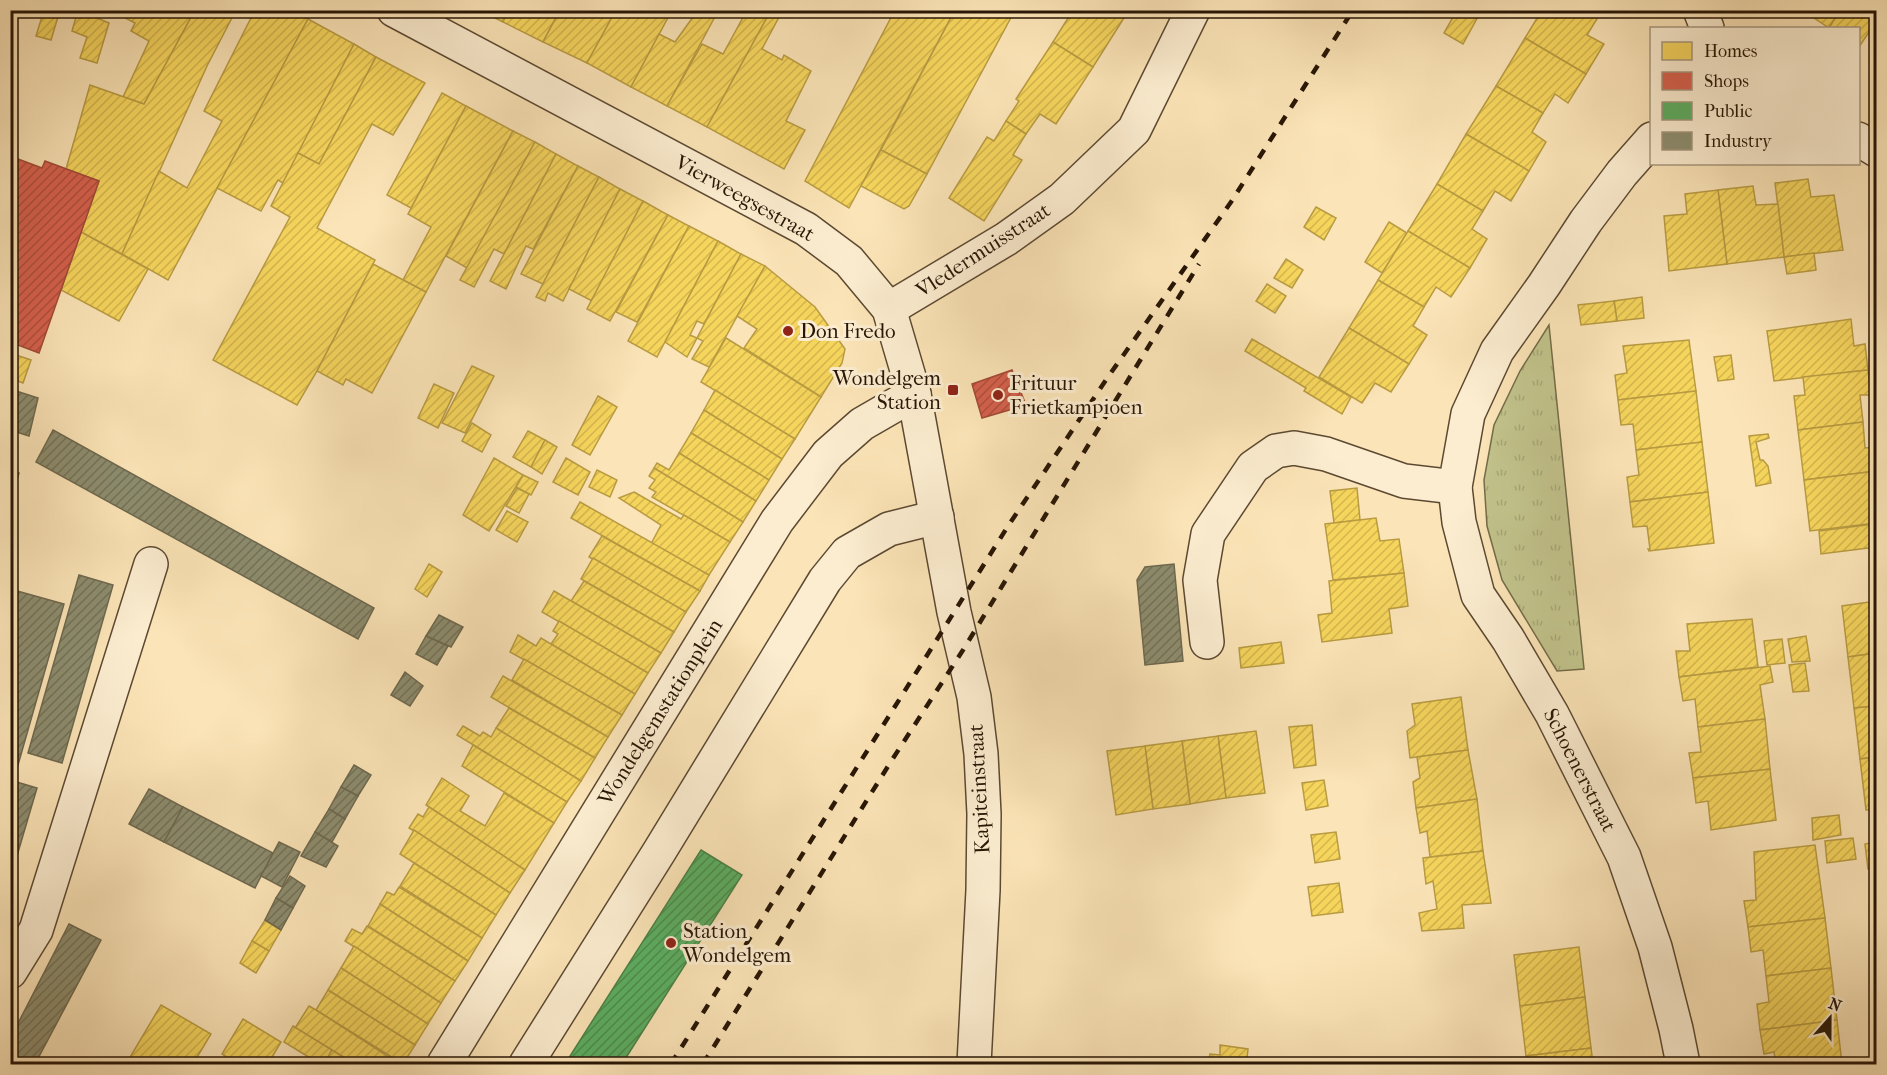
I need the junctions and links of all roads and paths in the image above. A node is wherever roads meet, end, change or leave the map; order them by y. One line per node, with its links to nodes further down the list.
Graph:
1 (394, 10): 8 (street, Vierweegsestraat)
2 (1193, 10): 8 (street, Vledermuisstraat)
3 (1700, 10): 4 (street)
4 (1707, 27)
5 (1860, 140): 7 (street)
6 (1650, 141): 10 (street, Schoenerstraat)
7 (1876, 150)
8 (889, 309): 9 (street, Vierweegsestraat)
9 (914, 394): 11 (street, Vierweegsestraat); 15 (street, Wondelgemstationplein)
10 (1455, 487): 13 (street); 18 (street, Schoenerstraat)
11 (937, 517): 16 (street); 17 (street, Kapiteinstraat)
12 (151, 564): 14 (street)
13 (1207, 642)
14 (10, 972)
15 (444, 1065)
16 (526, 1065)
17 (974, 1065)
18 (1683, 1065)

